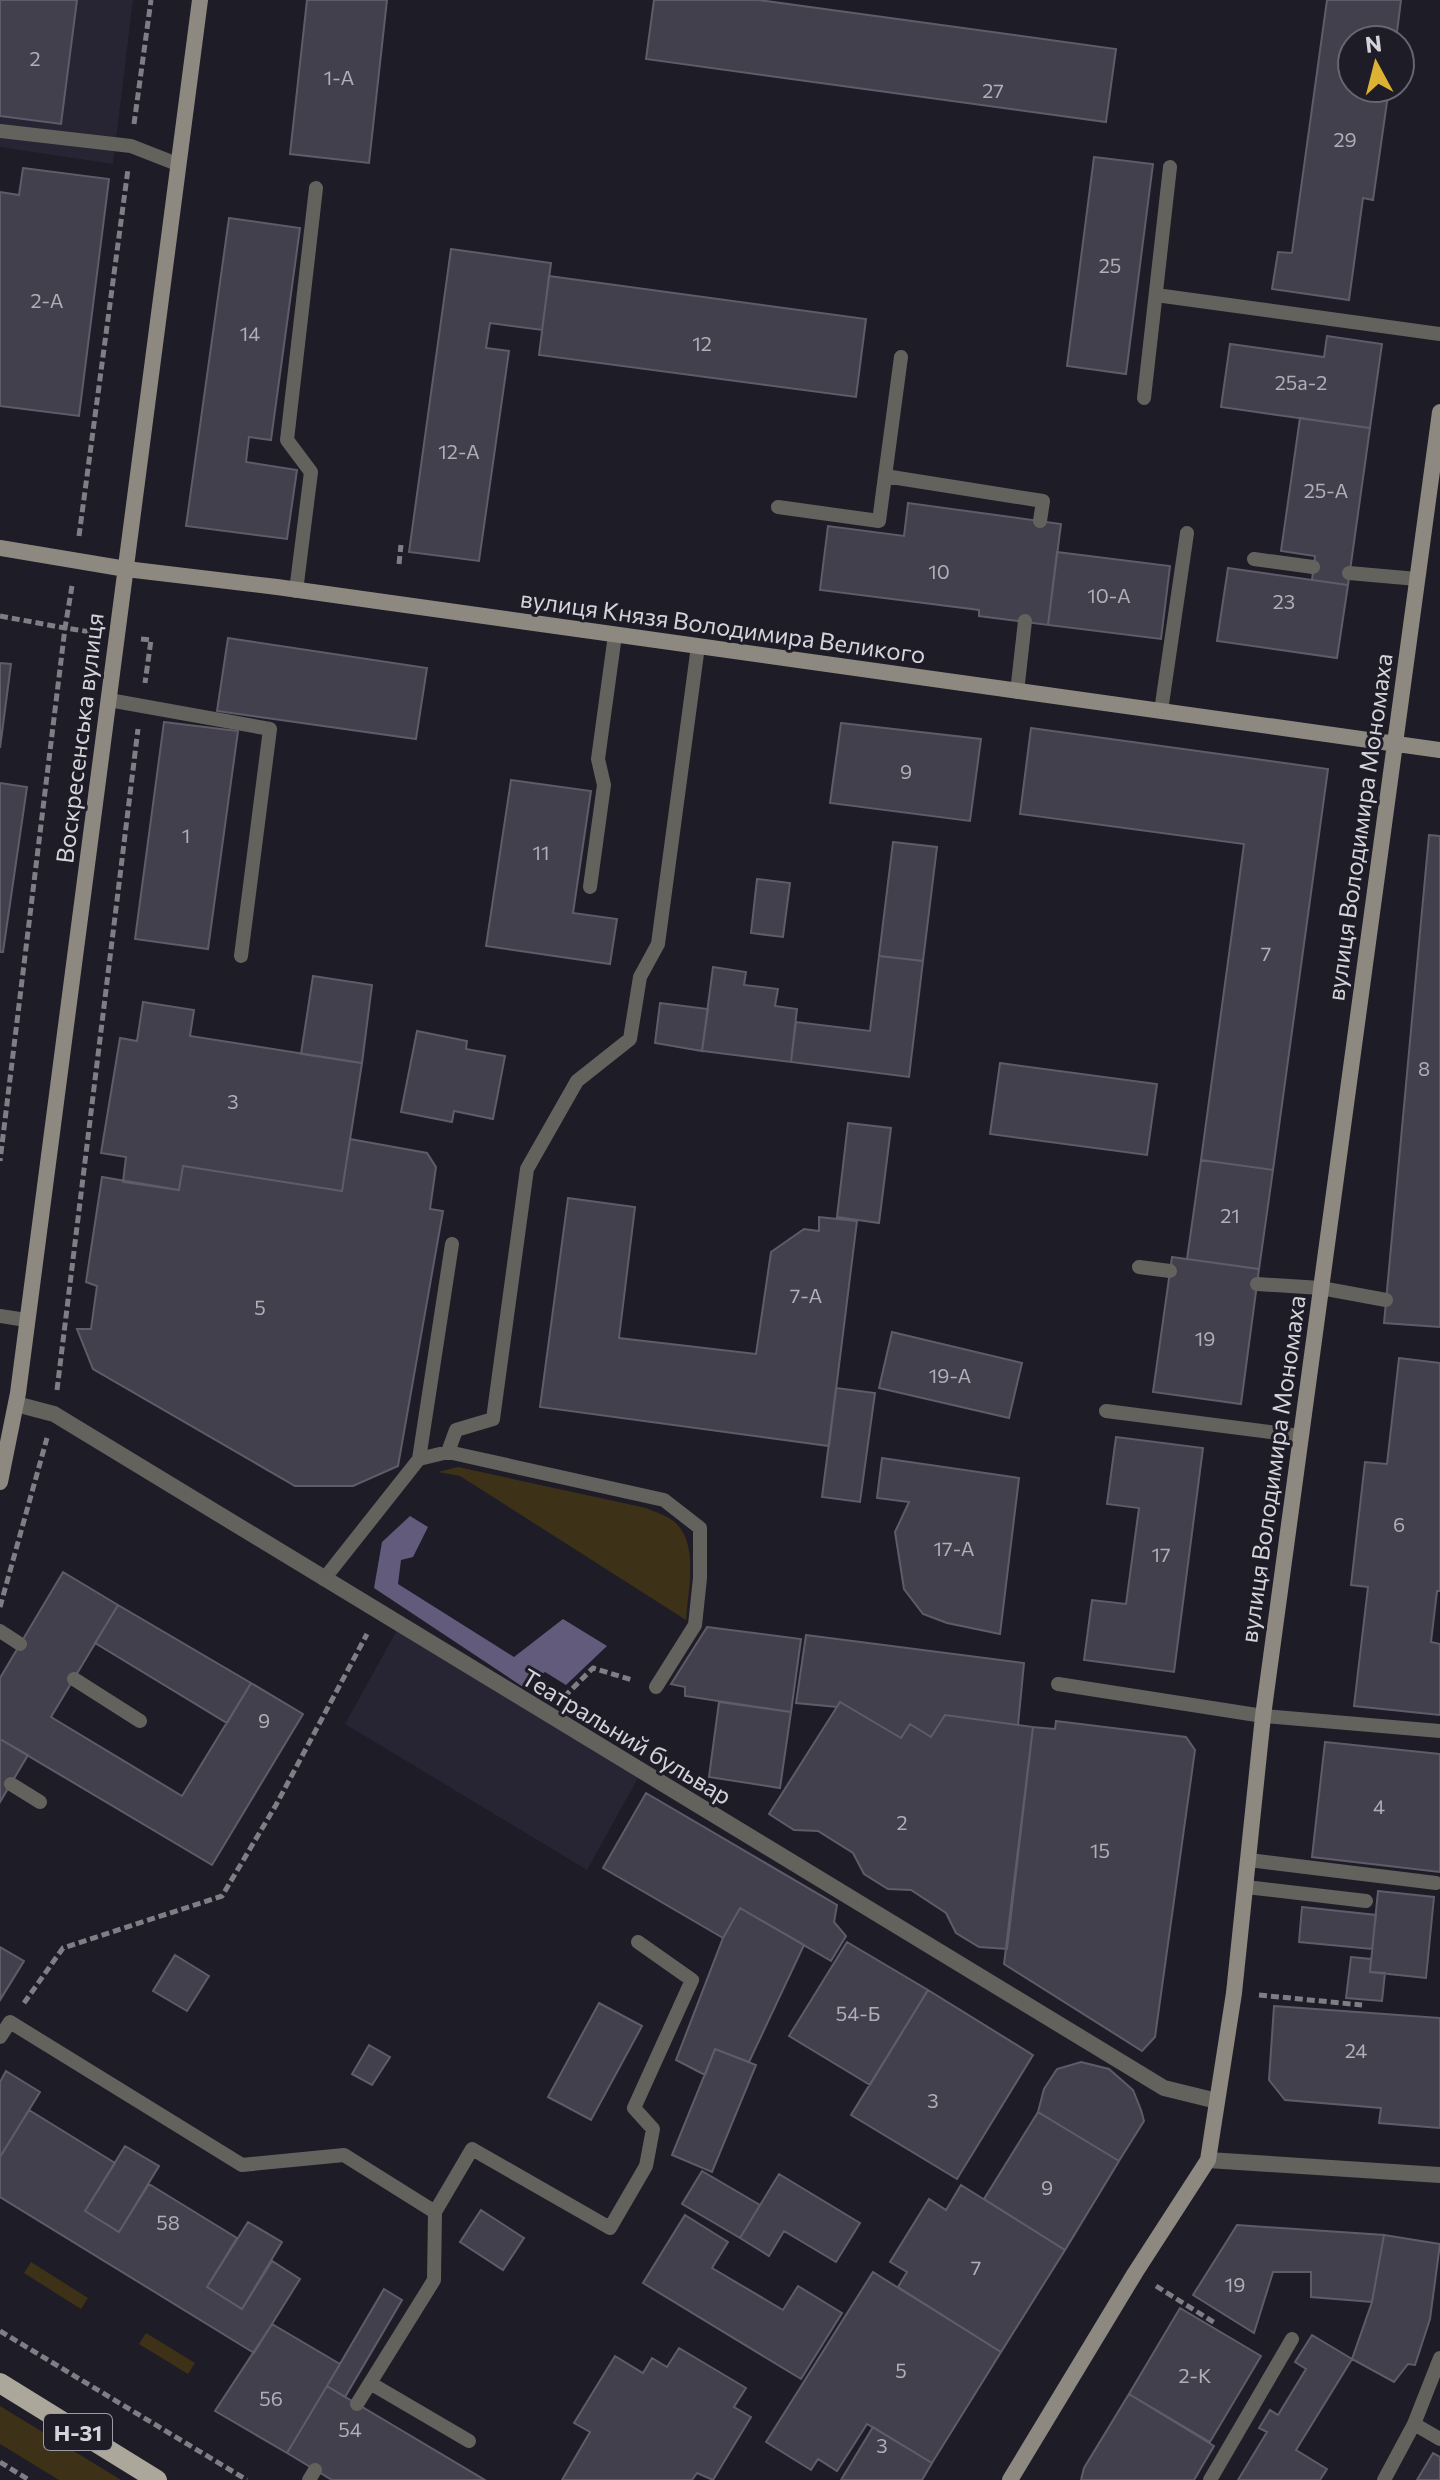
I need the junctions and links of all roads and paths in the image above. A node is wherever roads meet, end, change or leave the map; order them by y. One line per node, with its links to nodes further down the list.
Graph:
1 (151, 0): 4 (path)
2 (200, 0): 5 (main road, Воскресенська вулиця)
3 (0, 131): 4 (lane)
4 (131, 146): 5 (lane); 20 (path)
5 (177, 164): 23 (main road, Воскресенська вулиця)
6 (1170, 167): 8 (lane)
7 (316, 188): 26 (lane)
8 (1156, 295): 9 (lane); 11 (lane)
9 (1440, 334)
10 (901, 357): 13 (lane)
11 (1144, 398)
12 (1440, 412): 25 (main road, вулиця Володимира Мономаха)
13 (885, 476): 14 (lane); 15 (lane)
14 (778, 507)
15 (1040, 521)
16 (1187, 533): 36 (lane)
17 (401, 545): 21 (path)
18 (0, 548): 20 (main road, вулиця Князя Володимира Великого)
19 (1254, 559): 22 (lane)
20 (76, 561): 23 (main road, вулиця Князя Володимира Великого); 29 (path)
21 (399, 564)
22 (1313, 567)
23 (126, 569): 26 (main road, вулиця Князя Володимира Великого); 34 (main road, Воскресенська вулиця)
24 (1349, 573): 25 (lane)
25 (1417, 579): 37 (main road, вулиця Володимира Мономаха)
26 (296, 591): 30 (main road, вулиця Князя Володимира Великого)
27 (0, 616): 29 (path)
28 (1025, 621): 33 (lane)
29 (65, 628): 41 (path)
30 (615, 635): 32 (main road, вулиця Князя Володимира Великого); 39 (lane)
31 (151, 640): 35 (path)
32 (698, 646): 33 (main road, вулиця Князя Володимира Великого); 54 (lane)
33 (1017, 692): 36 (main road, вулиця Князя Володимира Великого)
34 (109, 700): 35 (lane); 49 (main road, Воскресенська вулиця)
35 (141, 706): 40 (lane); 52 (path)
36 (1161, 711): 37 (main road, вулиця Князя Володимира Великого)
37 (1395, 744): 38 (main road, вулиця Князя Володимира Великого); 46 (main road, вулиця Володимира Мономаха)
38 (1440, 750)
39 (590, 887)
40 (241, 956)
41 (0, 1161)
42 (452, 1244): 55 (lane)
43 (1139, 1267): 44 (lane)
44 (1170, 1271)
45 (1257, 1284): 46 (lane)
46 (1321, 1288): 47 (lane); 53 (main road, вулиця Володимира Мономаха)
47 (1386, 1300)
48 (0, 1316): 49 (lane)
49 (26, 1320): 50 (main road, Воскресенська вулиця)
50 (16, 1404): 52 (street, Театральний бульвар); 56 (main road, Воскресенська вулиця)
51 (1106, 1411): 53 (lane)
52 (54, 1414): 57 (street, Театральний бульвар); 58 (path)
53 (1301, 1436): 66 (main road, вулиця Володимира Мономаха)
54 (448, 1452): 55 (lane); 64 (lane)
55 (419, 1459): 57 (lane)
56 (0, 1482)
57 (324, 1579): 59 (street, Театральний бульвар)
58 (0, 1607)
59 (379, 1612): 65 (street, Театральний бульвар); 78 (path)
60 (0, 1631): 61 (lane)
61 (20, 1644)
62 (74, 1679): 67 (lane)
63 (1058, 1684): 66 (lane)
64 (656, 1687): 65 (path)
65 (546, 1715): 80 (street, Театральний бульвар)
66 (1263, 1716): 68 (lane); 71 (main road, вулиця Володимира Мономаха)
67 (140, 1721)
68 (1440, 1731)
69 (11, 1784): 70 (lane)
70 (40, 1802)
71 (1249, 1860): 72 (lane); 73 (main road, вулиця Володимира Мономаха)
72 (1436, 1883)
73 (1246, 1887): 74 (lane); 76 (main road, вулиця Володимира Мономаха)
74 (1366, 1901)
75 (638, 1942): 83 (lane)
76 (1234, 1993): 77 (path); 80 (main road, вулиця Володимира Мономаха)
77 (1362, 2005)
78 (10, 2022): 79 (lane); 83 (lane)
79 (0, 2037)
80 (1217, 2101): 81 (main road, вулиця Володимира Мономаха)
81 (1208, 2160): 82 (street); 84 (main road, вулиця Володимира Мономаха)
82 (1440, 2175)
83 (435, 2212): 90 (lane)
84 (1135, 2273): 85 (path); 99 (main road, вулиця Володимира Мономаха)
85 (1215, 2323)
86 (0, 2331): 98 (path)
87 (1292, 2339): 100 (lane)
88 (1440, 2358): 92 (lane)
89 (0, 2383): 97 (main road, Н-31)
90 (370, 2383): 91 (lane); 94 (lane)
91 (357, 2404)
92 (1416, 2418): 93 (lane); 101 (lane)
93 (1440, 2439)
94 (469, 2441)
95 (0, 2462): 96 (path)
96 (29, 2480)
97 (157, 2480)
98 (247, 2480)
99 (1010, 2480)
100 (1210, 2480)
101 (1384, 2480)

